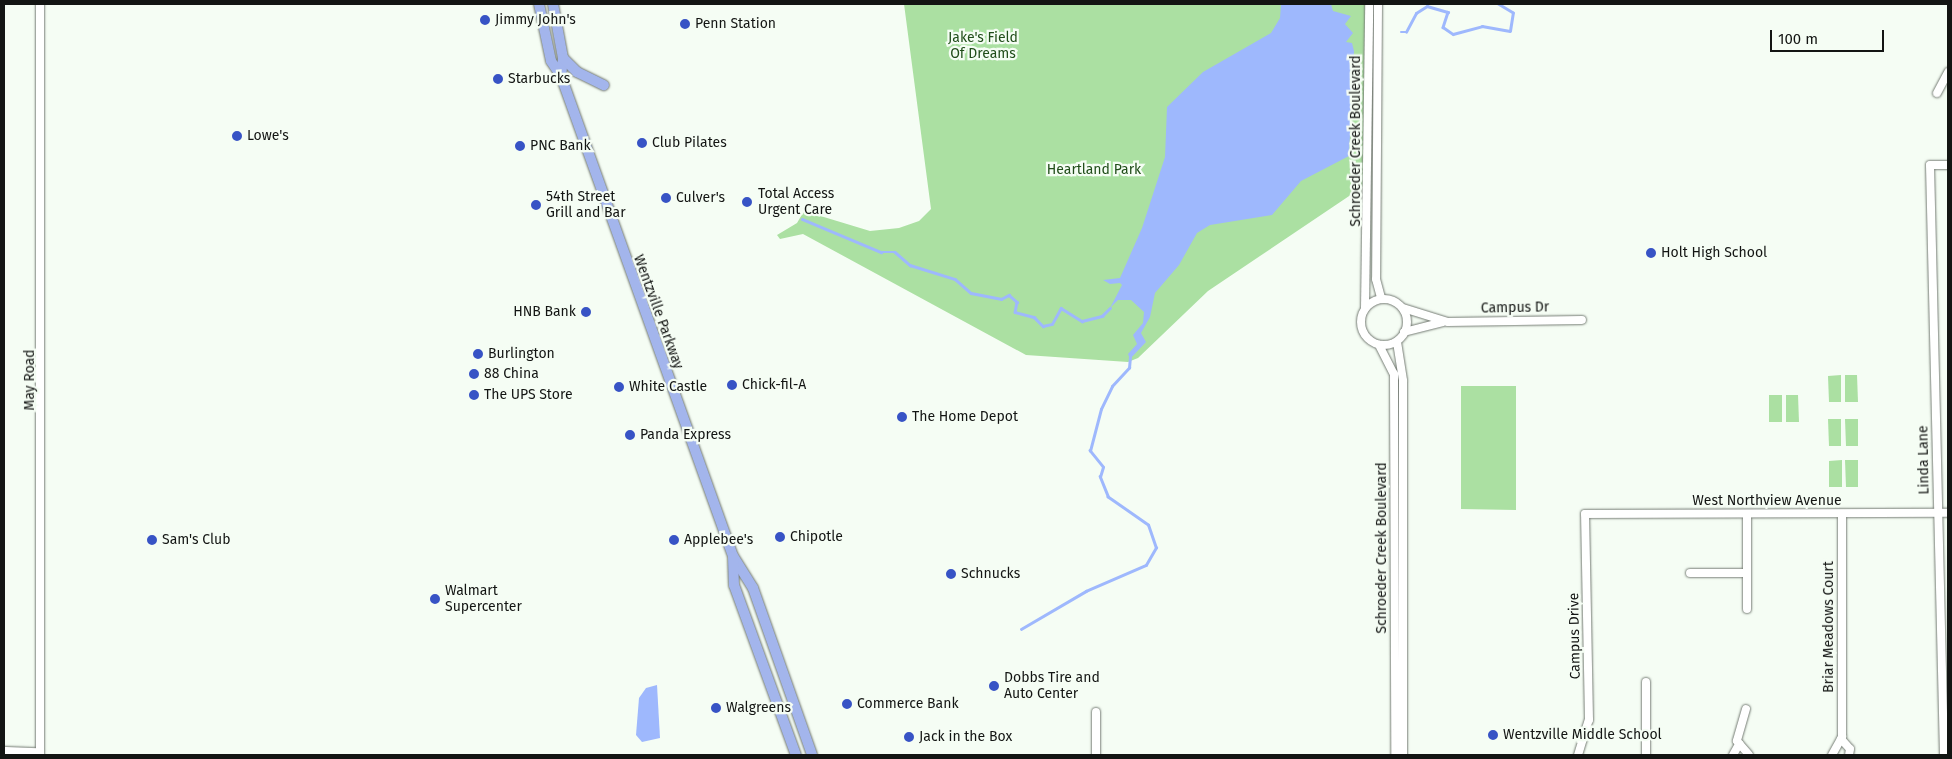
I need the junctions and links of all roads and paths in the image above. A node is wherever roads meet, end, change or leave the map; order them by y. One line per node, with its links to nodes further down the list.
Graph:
1 (40, 4): 35 (street, May Road)
2 (539, 4): 8 (main road, Wentzville Parkway)
3 (553, 4): 6 (main road, Wentzville Parkway)
4 (1369, 4): 13 (street, Schroeder Creek Boulevard)
5 (1378, 4): 12 (street, Schroeder Creek Boulevard)
6 (563, 58): 8 (main road, Wentzville Parkway); 9 (main road)
7 (1948, 72): 10 (street)
8 (561, 76): 25 (main road, Wentzville Parkway)
9 (604, 85)
10 (1937, 93)
11 (1948, 165): 24 (street, Linda Lane)
12 (1381, 298): 13 (street); 14 (street)
13 (1365, 308): 19 (street)
14 (1403, 308): 16 (street, Campus Dr); 17 (street)
15 (1582, 320): 16 (street, Campus Dr)
16 (1448, 322): 17 (street, Campus Dr)
17 (1404, 332): 18 (street)
18 (1397, 342): 19 (street); 40 (street, Schroeder Creek Boulevard)
19 (1379, 345): 39 (street, Schroeder Creek Boulevard)
20 (1948, 513): 24 (street, West Northview Avenue)
21 (1585, 514): 22 (street, West Northview Avenue); 41 (street, Campus Drive)
22 (1747, 514): 23 (street, West Northview Avenue); 27 (street)
23 (1842, 514): 24 (street, West Northview Avenue); 32 (street, Briar Meadows Court)
24 (1938, 514): 47 (street, Linda Lane)
25 (733, 556): 36 (main road, Wentzville Parkway); 37 (main road, Wentzville Parkway)
26 (1690, 573): 27 (street)
27 (1747, 573): 28 (street)
28 (1747, 609)
29 (1646, 682): 42 (street)
30 (1746, 709): 33 (street)
31 (1096, 712): 38 (street)
32 (1841, 739): 45 (street, Briar Meadows Court); 46 (street, Briar Meadows Court)
33 (1739, 744): 43 (street); 44 (street)
34 (4, 751): 35 (street)
35 (40, 754)
36 (796, 755)
37 (812, 755)
38 (1096, 755)
39 (1395, 755)
40 (1403, 755)
41 (1578, 755)
42 (1646, 755)
43 (1733, 755)
44 (1749, 755)
45 (1832, 755)
46 (1849, 755)
47 (1944, 755)

